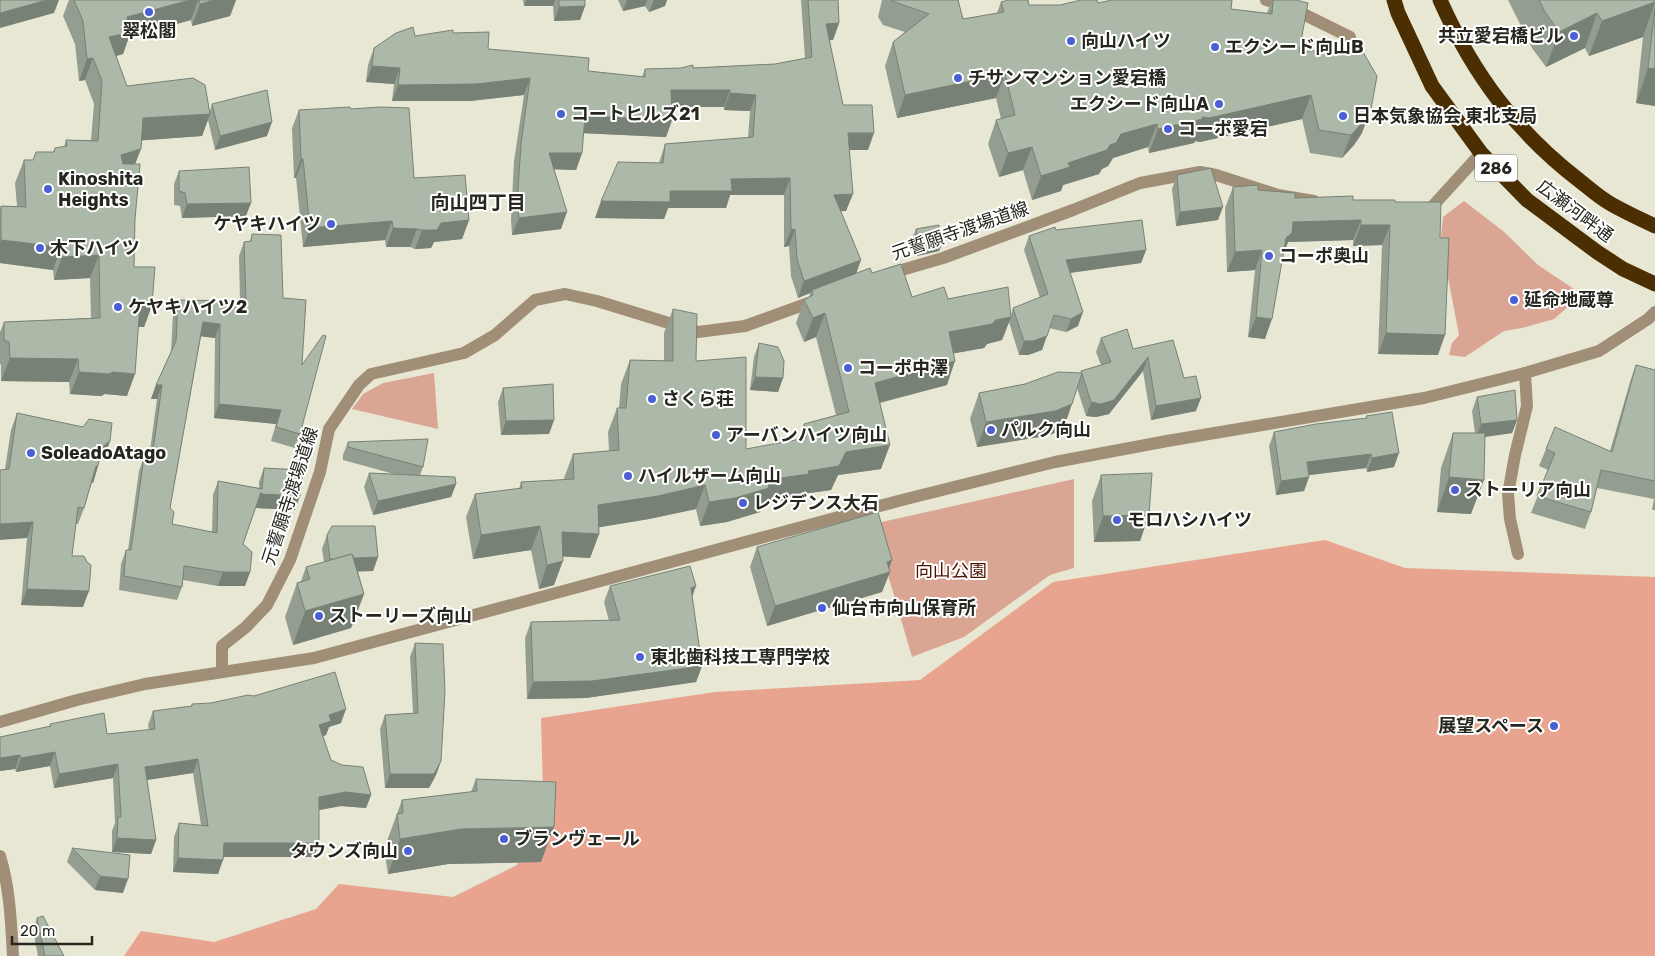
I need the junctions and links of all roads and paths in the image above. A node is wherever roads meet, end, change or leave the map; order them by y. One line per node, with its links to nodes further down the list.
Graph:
1 (1266, 0): 4 (street)
2 (1394, 0): 6 (highway, 広瀬河畔通 / 286)
3 (1440, 0): 9 (highway, 広瀬河畔通 / 286)
4 (1289, 3): 5 (street)
5 (1350, 37)
6 (1481, 153): 8 (street); 11 (highway, 広瀬河畔通 / 286)
7 (1322, 203): 10 (street, 元誓願寺渡場道線)
8 (1410, 209)
9 (1655, 226)
10 (875, 278)
11 (1655, 284)
12 (829, 296): 16 (street, 元誓願寺渡場道線)
13 (1655, 312): 14 (street)
14 (1525, 374): 15 (street); 16 (street)
15 (1518, 554)
16 (222, 672): 17 (street)
17 (0, 722)
18 (0, 856): 19 (street)
19 (13, 956)

